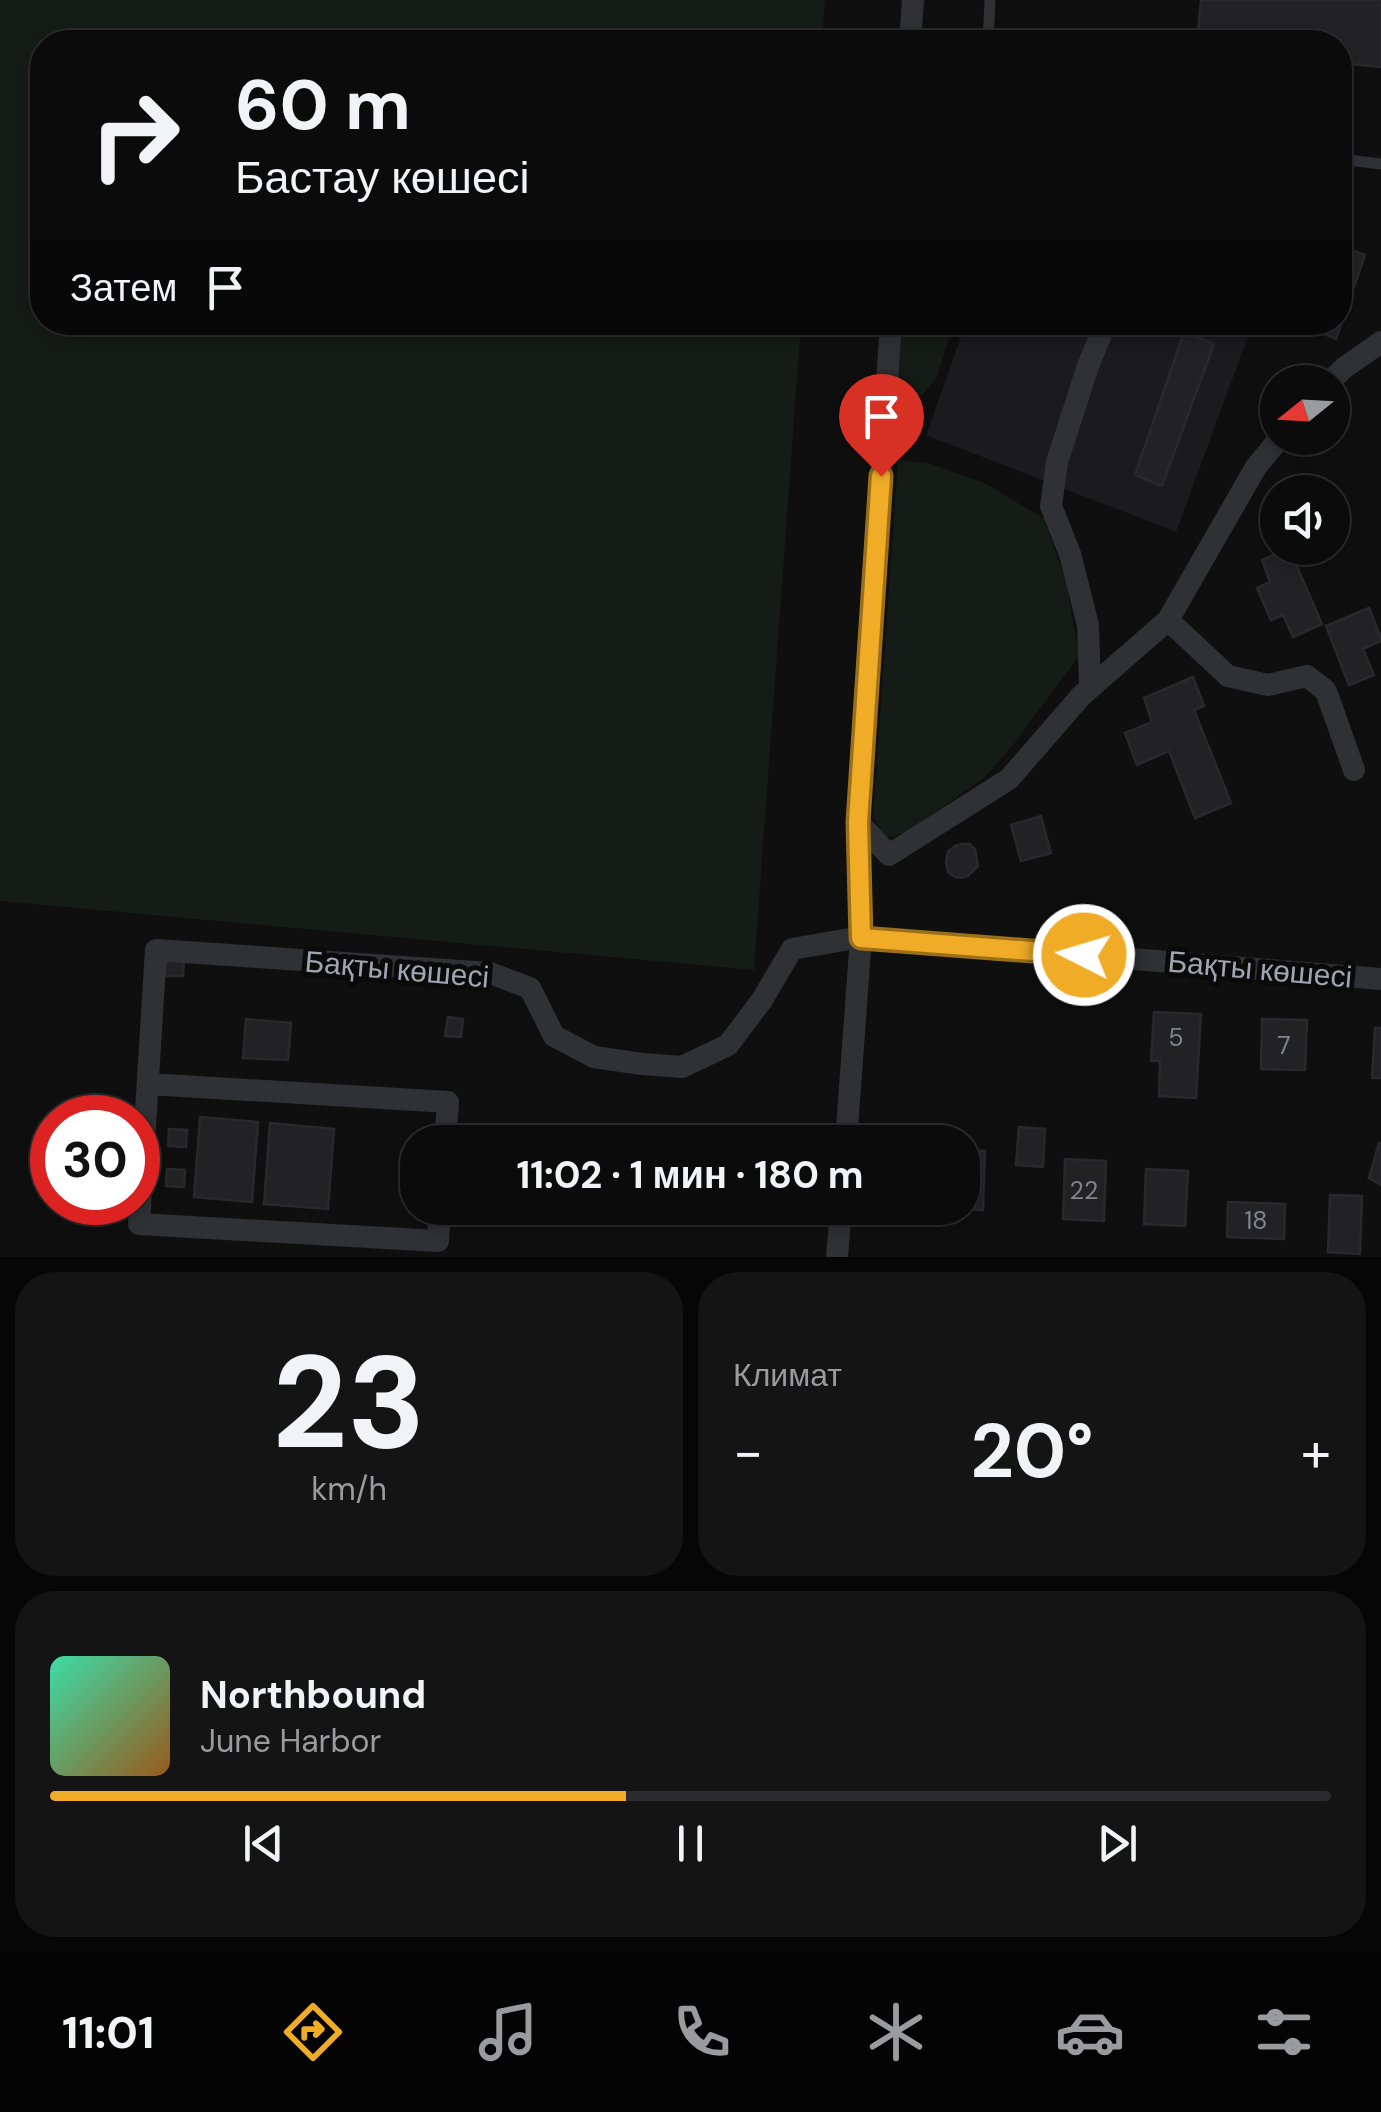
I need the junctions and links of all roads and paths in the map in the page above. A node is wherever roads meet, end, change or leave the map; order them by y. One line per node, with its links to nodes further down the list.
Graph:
1 (913, 0): 3 (street)
2 (990, 0): 4 (lane)
3 (911, 30)
4 (989, 30)
5 (1352, 160): 6 (lane)
6 (1381, 164)
7 (890, 335): 15 (street)
8 (1101, 335): 13 (street)
9 (1381, 342): 10 (street)
10 (1348, 365)
11 (1266, 455): 12 (street)
12 (1168, 620): 13 (street); 14 (street)
13 (1090, 688): 15 (street)
14 (1354, 770)
15 (858, 822): 16 (street)
16 (861, 938): 17 (street, Бақты көшесі); 18 (street, Бақты көшесі); 20 (street)
17 (1381, 979)
18 (149, 1084): 19 (street); 21 (street)
19 (446, 1125)
20 (847, 1125)
21 (439, 1225)
22 (840, 1225): 23 (street)
23 (838, 1257)

